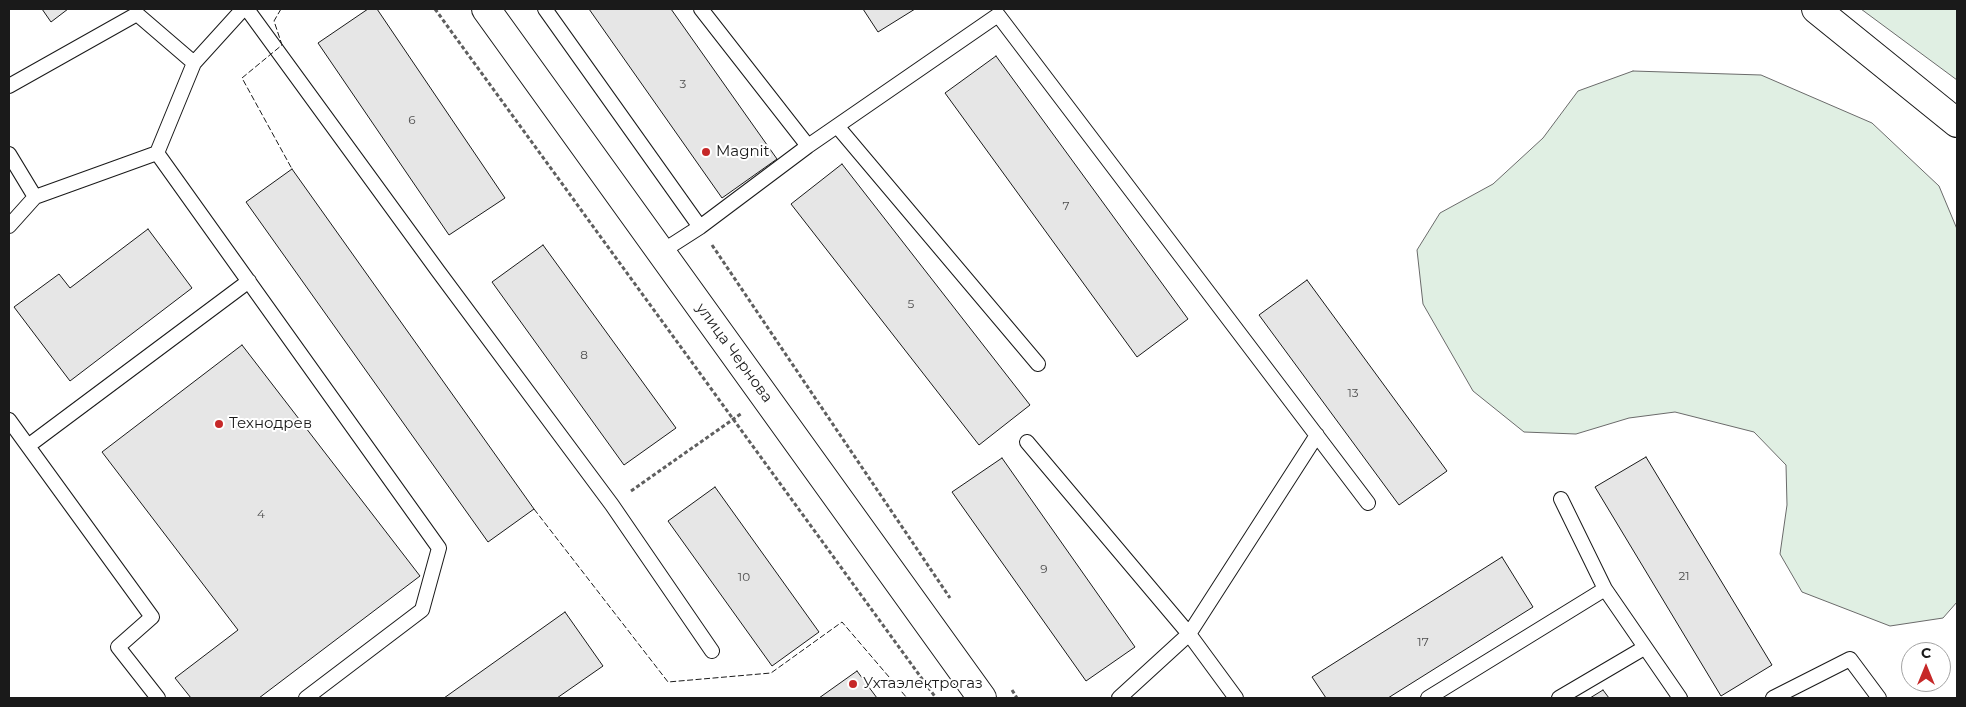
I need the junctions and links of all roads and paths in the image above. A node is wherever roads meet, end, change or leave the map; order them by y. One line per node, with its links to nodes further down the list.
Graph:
1 (243, 9): 9 (lane)
2 (247, 9): 30 (lane)
3 (435, 9): 24 (path)
4 (486, 9): 19 (street, улица Чернова)
5 (545, 9): 18 (lane)
6 (701, 9): 13 (lane)
7 (1816, 9): 11 (street)
8 (136, 11): 9 (lane); 10 (lane)
9 (194, 63): 14 (lane)
10 (9, 86)
11 (1957, 123)
12 (837, 126): 13 (lane); 21 (lane); 25 (lane)
13 (808, 146): 18 (lane)
14 (157, 153): 16 (lane); 20 (lane)
15 (9, 154): 16 (lane)
16 (35, 197): 17 (lane)
17 (9, 226)
18 (700, 227): 19 (lane); 32 (path)
19 (661, 252): 22 (street, улица Чернова)
20 (249, 281): 27 (lane); 38 (lane)
21 (1038, 364)
22 (764, 396): 24 (path); 40 (street, улица Чернова)
23 (9, 420): 27 (lane)
24 (733, 420): 30 (path); 39 (path)
25 (1317, 435): 29 (lane); 33 (lane)
26 (1027, 442): 33 (lane)
27 (28, 446): 37 (lane)
28 (1561, 499): 31 (lane)
29 (1368, 503)
30 (612, 505): 35 (lane)
31 (1605, 589): 34 (lane); 44 (lane)
32 (950, 599)
33 (1189, 634): 42 (lane); 43 (lane)
34 (1644, 648): 45 (lane); 46 (lane)
35 (712, 651)
36 (1012, 690): 41 (path)
37 (158, 698)
38 (306, 698)
39 (936, 698)
40 (982, 698)
41 (1017, 698)
42 (1119, 698)
43 (1236, 698)
44 (1428, 698)
45 (1559, 698)
46 (1680, 698)
47 (1773, 698): 48 (lane)
48 (1879, 698)

